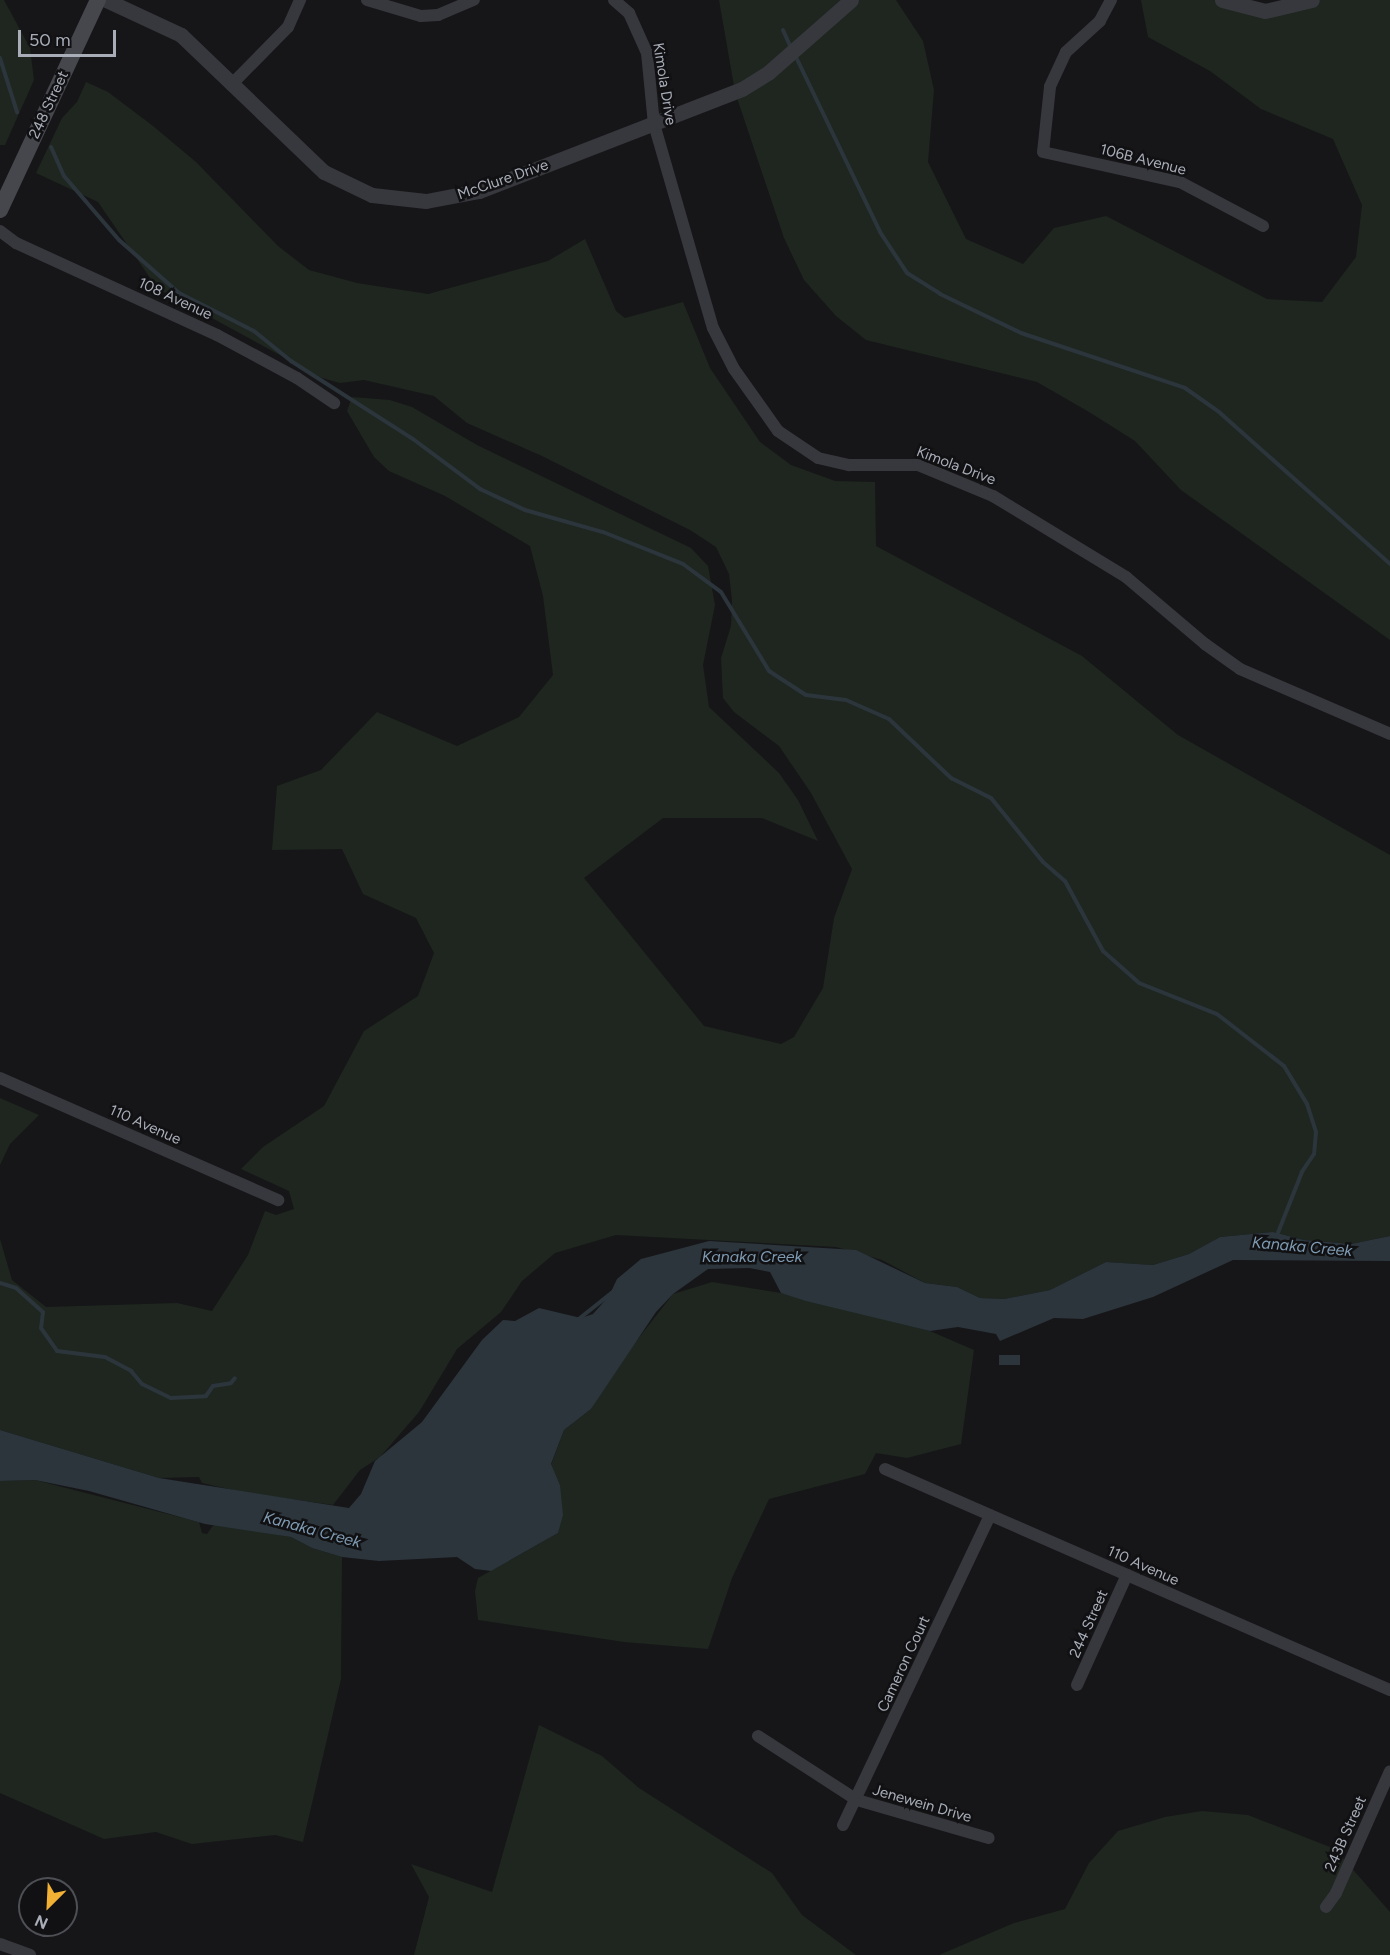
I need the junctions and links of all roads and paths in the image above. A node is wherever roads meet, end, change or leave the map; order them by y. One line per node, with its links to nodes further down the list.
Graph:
1 (98, 0): 13 (main road, 248 Street)
2 (106, 0): 11 (street, McClure Drive)
3 (300, 0): 11 (street)
4 (367, 0): 5 (street)
5 (474, 0)
6 (614, 0): 12 (street, Kimola Drive)
7 (851, 0): 12 (street, McClure Drive)
8 (1111, 0): 14 (street, 106B Avenue)
9 (1222, 0): 10 (street)
10 (1312, 0)
11 (231, 85): 12 (street, McClure Drive)
12 (654, 124): 17 (street, Kimola Drive)
13 (0, 210)
14 (1263, 226)
15 (0, 231): 16 (street, 108 Avenue)
16 (334, 403)
17 (1390, 734)
18 (0, 1078): 19 (street, 110 Avenue)
19 (278, 1200)
20 (885, 1469): 21 (street, 110 Avenue)
21 (990, 1515): 22 (street, 110 Avenue); 27 (street, Cameron Court)
22 (1127, 1575): 23 (street, 244 Street); 24 (street, 110 Avenue)
23 (1077, 1685)
24 (1390, 1690)
25 (758, 1736): 27 (street, Jenewein Drive)
26 (1390, 1771): 30 (street, 243B Street)
27 (857, 1800): 28 (street, Cameron Court); 29 (street, Jenewein Drive)
28 (843, 1825)
29 (988, 1838)
30 (1326, 1907)
31 (0, 1944): 32 (street)
32 (30, 1955)

